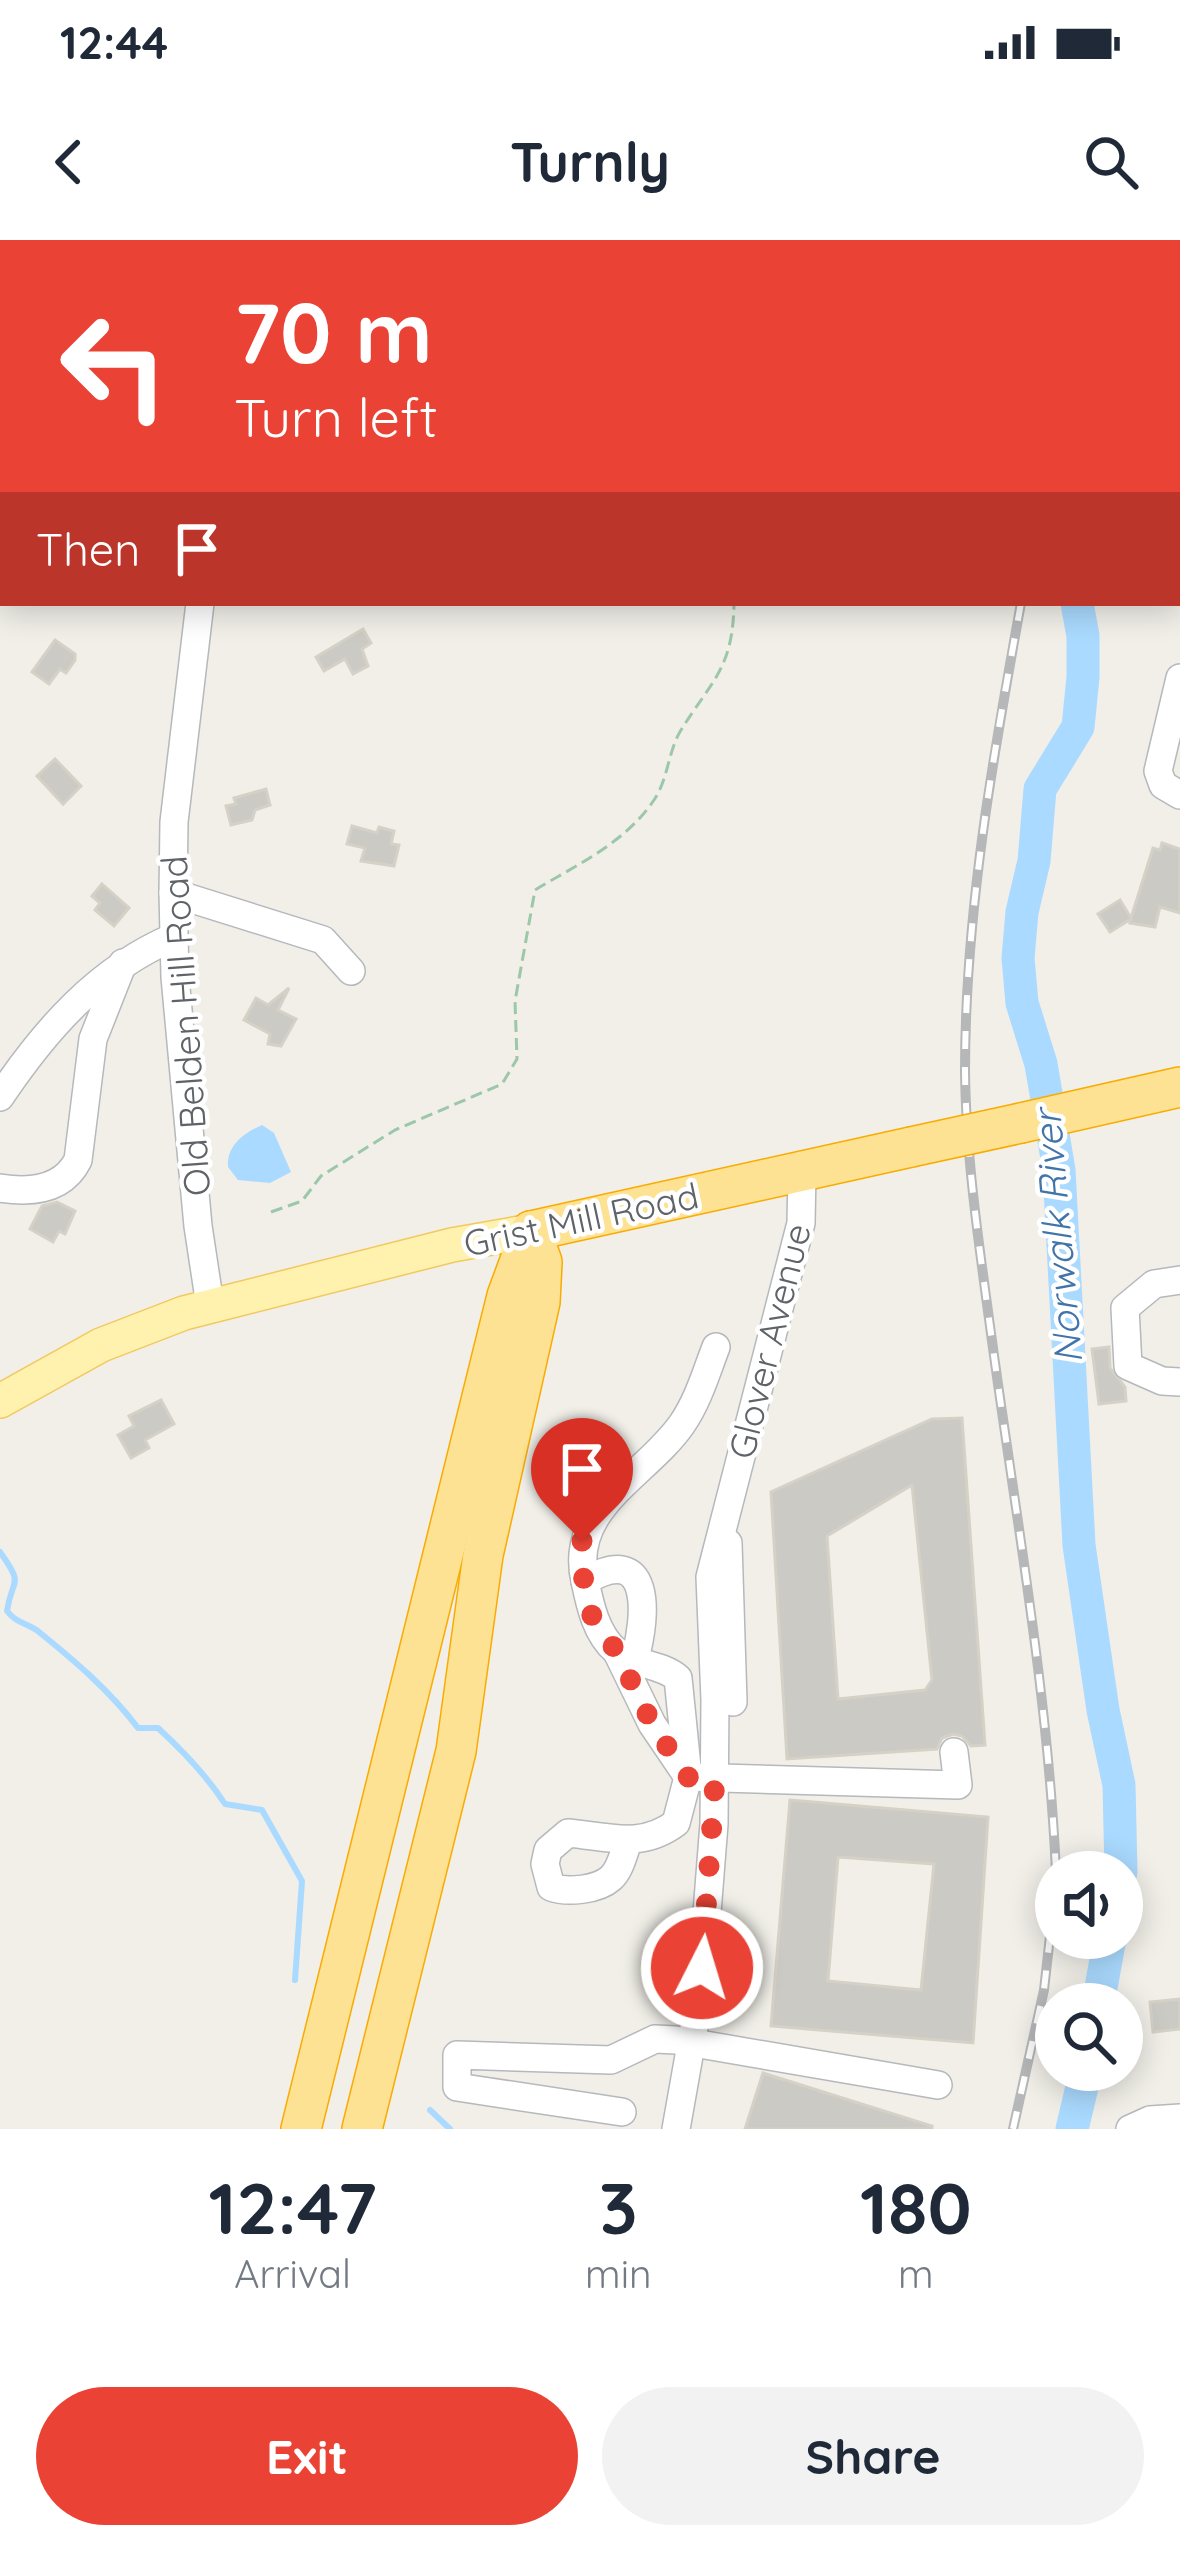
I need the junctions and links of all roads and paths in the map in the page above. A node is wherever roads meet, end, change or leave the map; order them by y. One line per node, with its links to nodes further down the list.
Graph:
1 (200, 606): 5 (street, Old Belden Hill Road)
2 (734, 606): 13 (path)
3 (1180, 678): 4 (street)
4 (1180, 795)
5 (173, 893): 6 (street, Old Belden Hill Road); 8 (street)
6 (174, 937): 7 (street); 16 (street, Old Belden Hill Road)
7 (123, 963): 10 (street); 12 (street)
8 (351, 971)
9 (1180, 1087): 11 (highway, Grist Mill Road, bridge)
10 (0, 1097)
11 (802, 1172): 14 (highway, Grist Mill Road); 24 (street, Glover Avenue)
12 (0, 1188)
13 (271, 1211)
14 (531, 1231): 16 (main road, Grist Mill Road); 31 (highway); 32 (highway)
15 (1180, 1280): 18 (street)
16 (210, 1305): 19 (main road, Grist Mill Road)
17 (716, 1348): 20 (street)
18 (1180, 1382)
19 (0, 1401)
20 (584, 1581): 21 (street); 21 (street)
21 (626, 1655): 24 (street); 24 (street)
22 (954, 1752): 25 (street)
23 (911, 1756): 25 (street)
24 (712, 1779): 25 (street); 26 (street); 27 (street, Glover Avenue)
25 (914, 1785)
26 (629, 1839)
27 (701, 2043): 28 (street); 29 (street); 33 (street, Glover Avenue); 34 (street, Glover Avenue)
28 (938, 2085)
29 (622, 2112)
30 (1180, 2118): 35 (street)
31 (301, 2129)
32 (362, 2129)
33 (676, 2129)
34 (694, 2129)
35 (1130, 2129)

